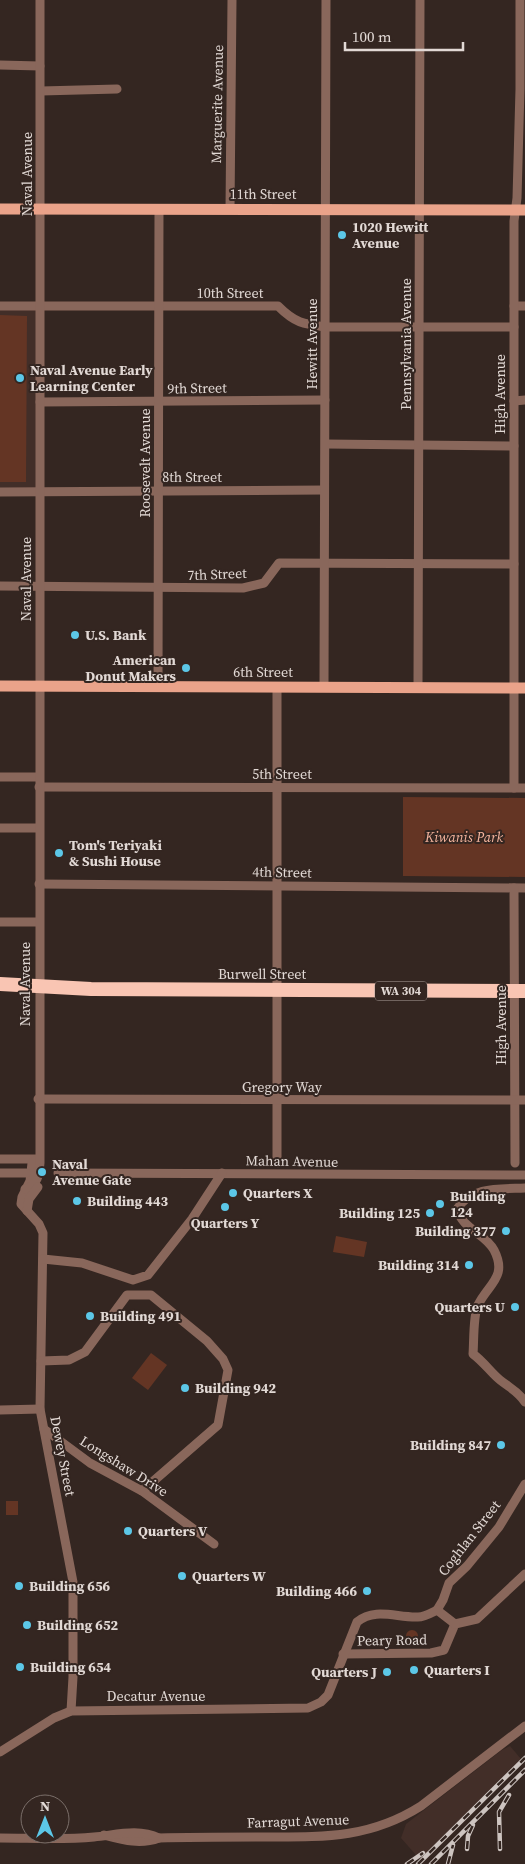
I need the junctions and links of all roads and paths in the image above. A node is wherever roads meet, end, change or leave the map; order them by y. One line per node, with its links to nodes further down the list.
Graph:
1 (40, 0): 7 (street, Naval Avenue)
2 (232, 0): 14 (street, Marguerite Avenue)
3 (326, 0): 15 (street, Hewitt Avenue)
4 (420, 0): 16 (street, Pennsylvania Avenue)
5 (520, 0): 9 (street, High Avenue)
6 (0, 65): 7 (street)
7 (40, 66): 10 (street, Naval Avenue)
8 (117, 89): 10 (street)
9 (523, 89): 17 (street, High Avenue)
10 (41, 91): 12 (street, Naval Avenue)
11 (0, 209): 12 (main road, 11th Street)
12 (40, 209): 13 (main road, 11th Street); 19 (street, Naval Avenue)
13 (158, 209): 14 (main road, 11th Street); 22 (street, Roosevelt Avenue)
14 (230, 209): 15 (main road, 11th Street)
15 (324, 210): 16 (main road, 11th Street); 23 (street, Hewitt Avenue)
16 (419, 210): 17 (main road, 11th Street); 24 (street, Pennsylvania Avenue)
17 (520, 210): 20 (street, High Avenue)
18 (0, 306): 19 (street, 10th Street)
19 (40, 306): 22 (street, 10th Street); 29 (street, Naval Avenue)
20 (514, 306): 21 (street); 25 (street, High Avenue)
21 (525, 306)
22 (159, 307): 23 (street, 10th Street); 30 (street, Roosevelt Avenue)
23 (326, 327): 24 (street, 10th Street); 26 (street, Hewitt Avenue)
24 (420, 327): 25 (street, 10th Street); 32 (street, Pennsylvania Avenue)
25 (514, 327): 27 (street, High Avenue)
26 (325, 400): 30 (street, 9th Street); 31 (street, Hewitt Avenue)
27 (514, 400): 28 (street); 33 (street, High Avenue)
28 (525, 400)
29 (40, 402): 30 (street, 9th Street); 37 (street, Naval Avenue)
30 (159, 403): 35 (street, Roosevelt Avenue)
31 (326, 444): 32 (street); 34 (street, Hewitt Avenue)
32 (420, 445): 33 (street); 42 (street, Pennsylvania Avenue)
33 (514, 446): 38 (street, High Avenue)
34 (324, 490): 35 (street, 8th Street); 40 (street, Hewitt Avenue)
35 (159, 491): 37 (street, 8th Street); 45 (street, Roosevelt Avenue)
36 (0, 492): 37 (street, 8th Street)
37 (40, 492): 44 (street, Naval Avenue)
38 (514, 497): 39 (street); 41 (street, High Avenue)
39 (525, 497)
40 (324, 563): 42 (street, 7th Street); 45 (street, 7th Street); 52 (street, Hewitt Avenue)
41 (514, 564): 42 (street, 7th Street); 46 (street, High Avenue)
42 (419, 565): 53 (street, Pennsylvania Avenue)
43 (0, 586): 44 (street, 7th Street)
44 (40, 586): 45 (street, 7th Street); 49 (street, Naval Avenue)
45 (160, 589): 50 (street, Roosevelt Avenue)
46 (514, 592): 47 (street); 54 (street, High Avenue)
47 (525, 592)
48 (0, 686): 49 (main road, 6th Street)
49 (39, 686): 50 (main road, 6th Street); 56 (street, Naval Avenue)
50 (158, 686): 51 (main road, 6th Street)
51 (277, 687): 52 (main road, 6th Street); 57 (street)
52 (324, 687): 53 (main road, 6th Street)
53 (418, 687): 54 (main road, 6th Street)
54 (520, 688): 58 (street, High Avenue)
55 (0, 777): 56 (street, 5th Street)
56 (39, 782): 57 (street, 5th Street); 61 (street, Naval Avenue)
57 (277, 787): 58 (street, 5th Street); 63 (street)
58 (514, 788): 59 (street, 5th Street)
59 (525, 788)
60 (0, 828): 61 (street)
61 (39, 828): 62 (street, Naval Avenue)
62 (39, 884): 63 (street, 4th Street); 67 (street, Naval Avenue)
63 (277, 886): 64 (street, 4th Street); 70 (street)
64 (514, 888): 65 (street, 4th Street); 71 (street, High Avenue)
65 (525, 888)
66 (0, 922): 67 (street)
67 (38, 922): 69 (street, Naval Avenue)
68 (0, 984): 69 (highway, Burwell Street / WA 304)
69 (38, 988): 70 (highway, Burwell Street / WA 304); 72 (street, Naval Avenue)
70 (277, 990): 71 (highway, Burwell Street / WA 304); 75 (street)
71 (520, 991): 73 (street, High Avenue)
72 (38, 1099): 75 (street, Gregory Way); 77 (street, Naval Avenue)
73 (514, 1100): 74 (street, Gregory Way); 75 (street, Gregory Way); 79 (street, High Avenue)
74 (525, 1100)
75 (277, 1101): 78 (street)
76 (0, 1159): 77 (street)
77 (38, 1162): 86 (street); 86 (street)
78 (277, 1163)
79 (515, 1163)
80 (0, 1173): 81 (street)
81 (26, 1173)
82 (58, 1173): 83 (street, Mahan Avenue)
83 (222, 1173): 84 (street, Mahan Avenue); 87 (street)
84 (525, 1176)
85 (525, 1188): 89 (street)
86 (27, 1211): 87 (street, Dewey Street)
87 (43, 1259): 88 (street, Dewey Street)
88 (41, 1361): 90 (street, Dewey Street); 94 (street)
89 (525, 1402)
90 (40, 1409): 91 (street); 92 (street, Dewey Street)
91 (0, 1410)
92 (44, 1429): 94 (street, Longshaw Drive); 100 (street, Dewey Street)
93 (525, 1484): 97 (street, Coghlan Street)
94 (142, 1491): 95 (street, Longshaw Drive)
95 (214, 1544)
96 (525, 1574): 98 (street)
97 (436, 1610): 98 (street); 99 (street)
98 (455, 1624): 99 (street, Peary Road)
99 (343, 1654): 100 (street, Decatur Avenue)
100 (71, 1711): 102 (street, Decatur Avenue)
101 (525, 1726): 103 (street, Farragut Avenue)
102 (0, 1752)
103 (0, 1838)

